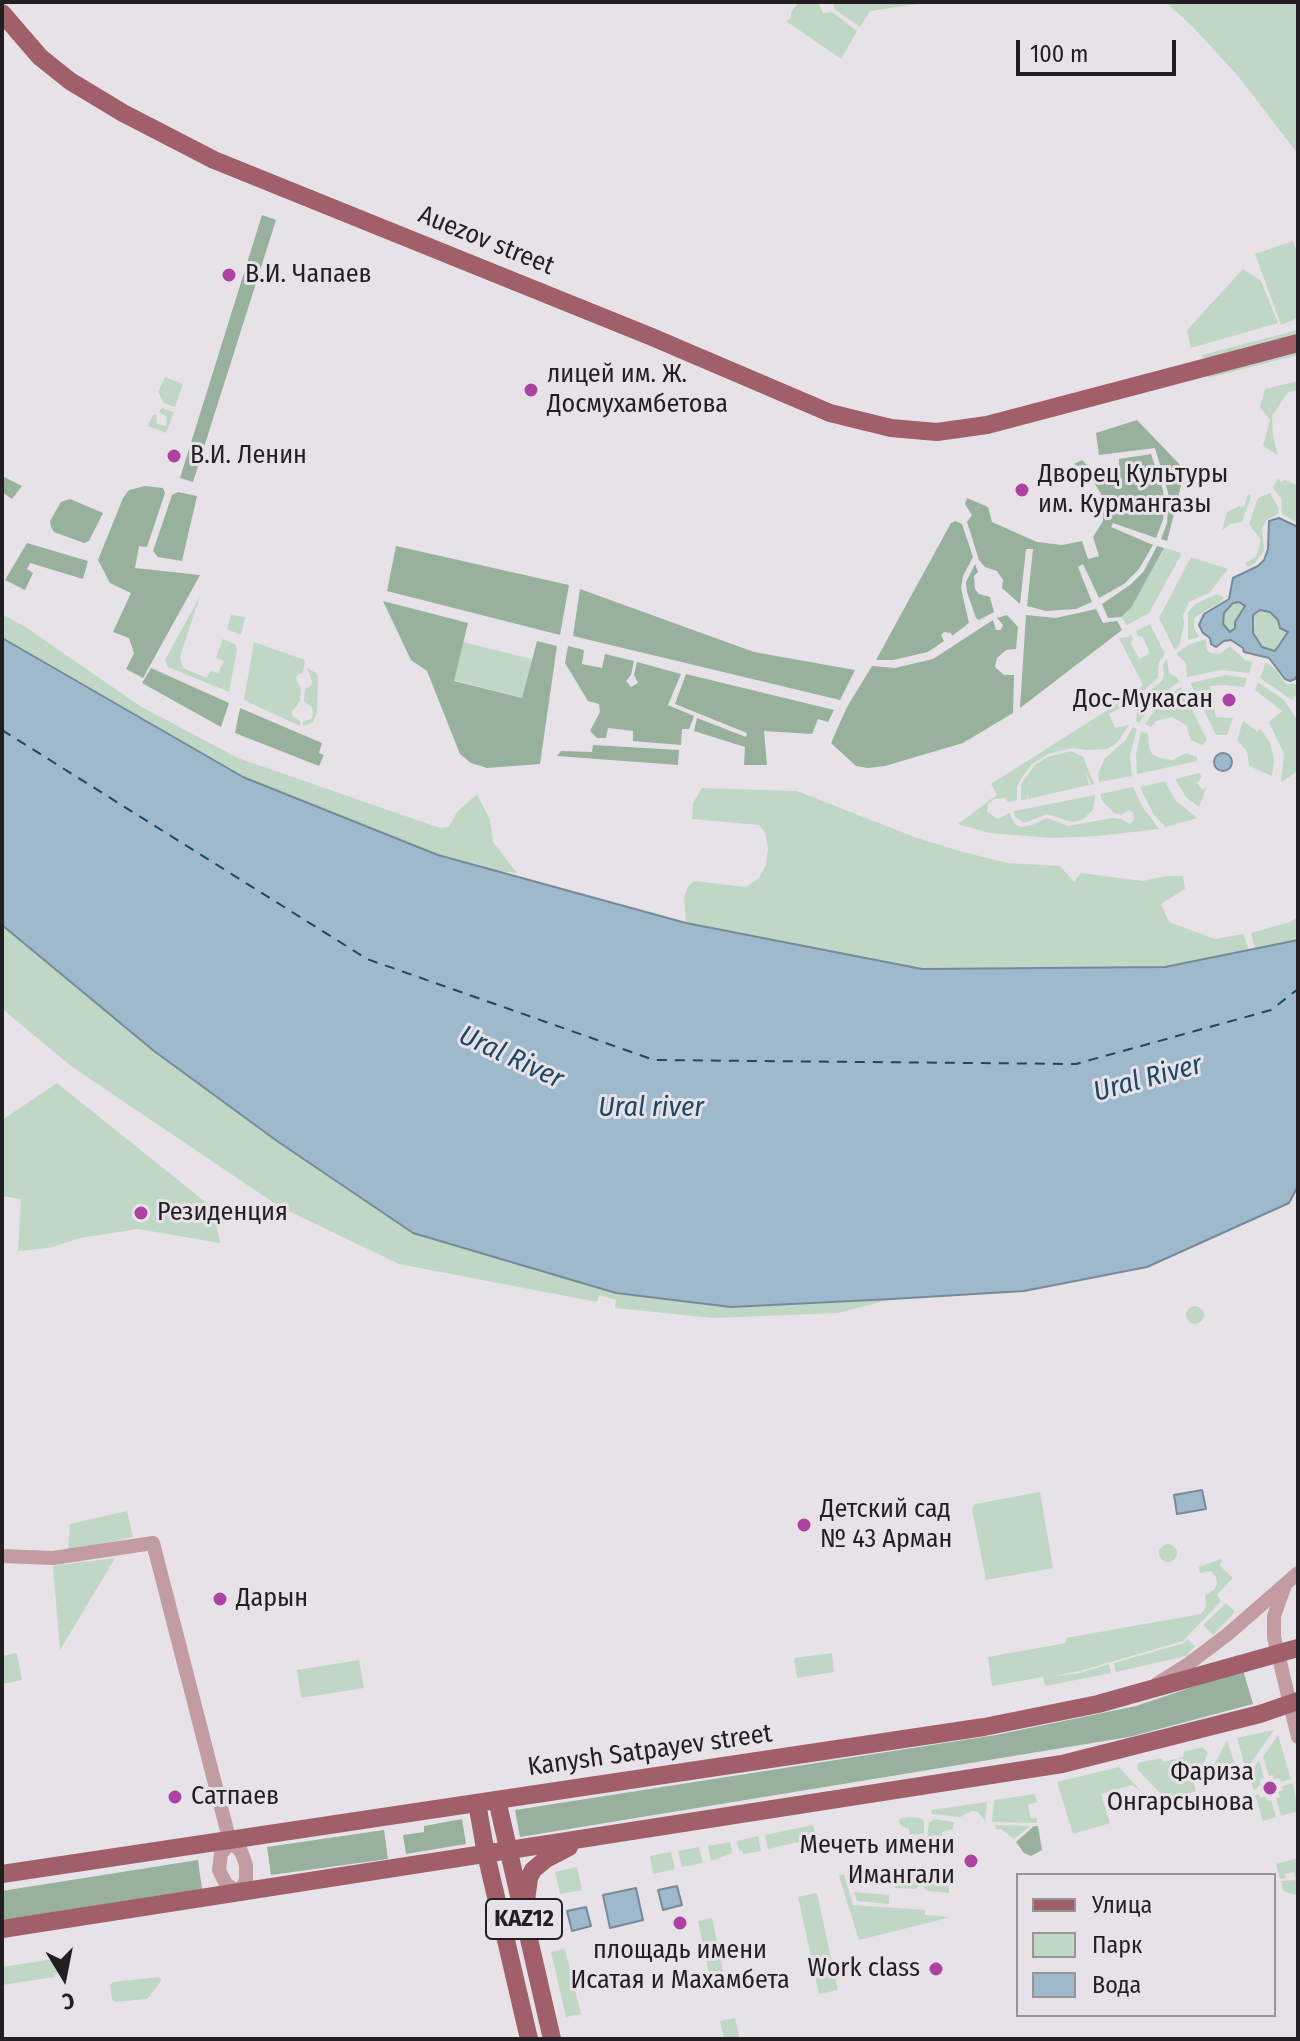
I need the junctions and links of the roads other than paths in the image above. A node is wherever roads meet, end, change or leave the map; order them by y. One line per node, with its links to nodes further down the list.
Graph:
1 (2, 13): 2 (main road, Auezov street)
2 (1298, 343)
3 (2, 1556): 14 (street)
4 (1298, 1573): 5 (street)
5 (1284, 1588): 7 (street); 8 (street)
6 (1298, 1648): 7 (main road, Kanysh Satpayev street)
7 (1276, 1654): 8 (main road, Kanysh Satpayev street); 9 (street)
8 (1147, 1690): 11 (main road, Kanysh Satpayev street)
9 (1295, 1702): 10 (street); 13 (main road)
10 (1298, 1737)
11 (497, 1800): 12 (main road, Kanysh Satpayev street); 15 (main road, KAZ12)
12 (477, 1803): 14 (main road, Kanysh Satpayev street); 16 (main road, KAZ12)
13 (586, 1839): 15 (main road); 19 (main road)
14 (230, 1842): 17 (main road, Kanysh Satpayev street); 18 (street); 18 (street)
15 (508, 1851): 16 (main road); 19 (main road, KAZ12)
16 (486, 1854): 18 (main road); 21 (main road, KAZ12)
17 (2, 1874)
18 (238, 1892): 20 (main road)
19 (524, 1919): 22 (main road, KAZ12)
20 (2, 1929)
21 (529, 2039)
22 (552, 2039)

